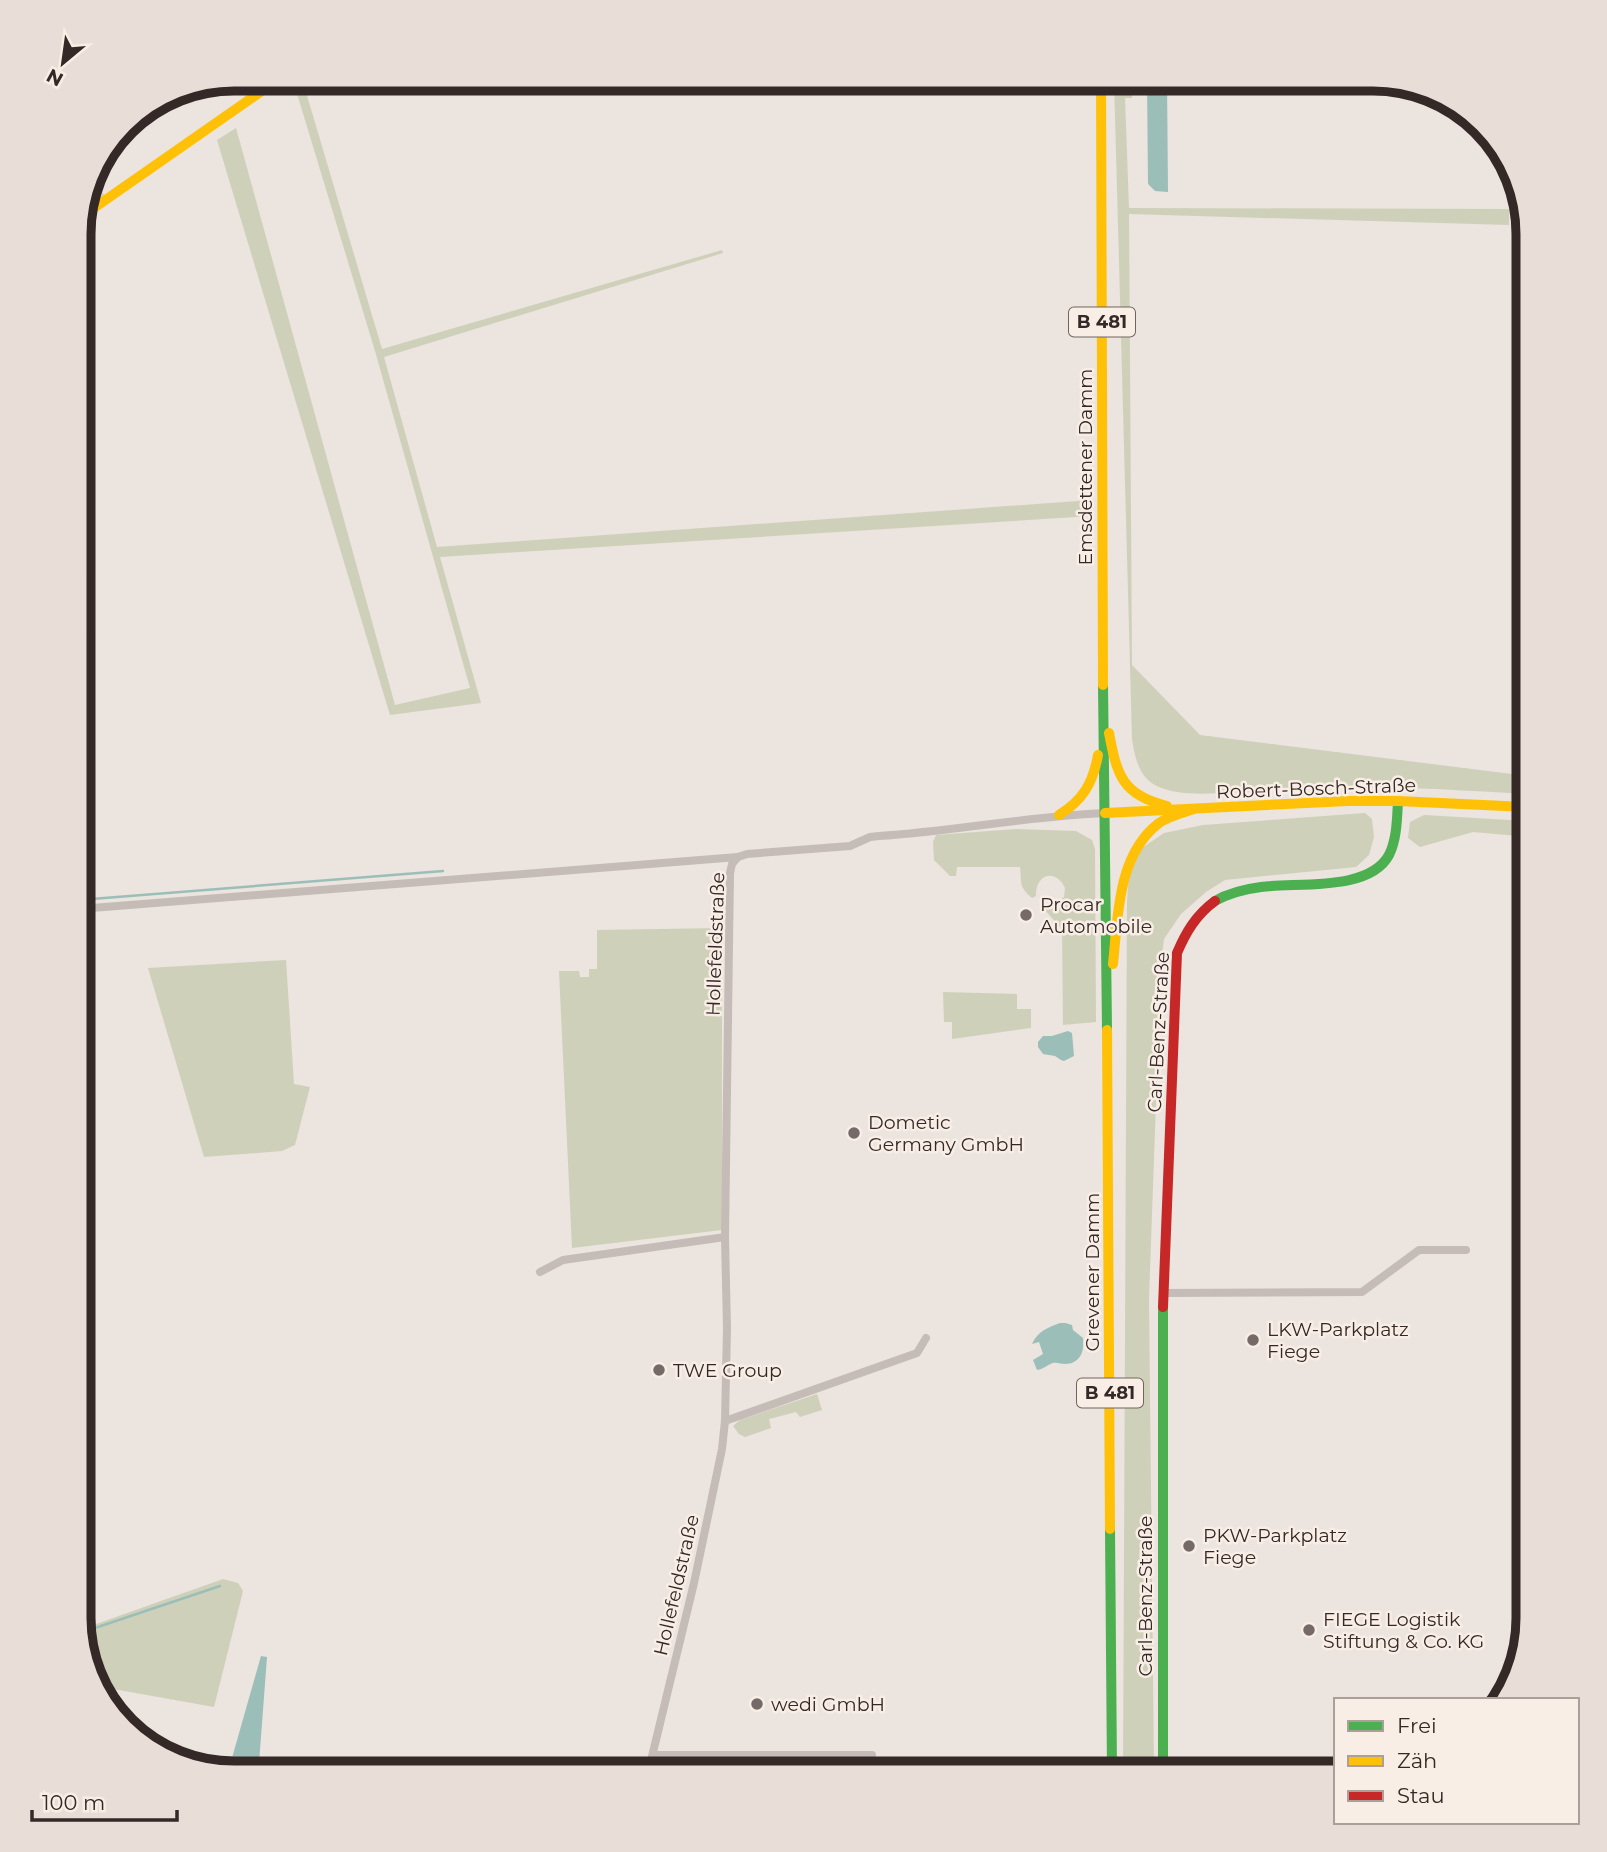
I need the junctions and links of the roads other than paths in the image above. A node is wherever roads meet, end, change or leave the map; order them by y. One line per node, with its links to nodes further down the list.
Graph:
1 (262, 91): 3 (main road)
2 (1101, 91): 4 (main road, Emsdettener Damm / B 481)
3 (93, 208)
4 (1104, 706): 7 (main road); 8 (main road, Emsdettener Damm / B 481); 9 (main road)
5 (1398, 801): 6 (main road, Robert-Bosch-Straße); 7 (main road, Robert-Bosch-Straße); 16 (main road, Carl-Benz-Straße)
6 (1516, 806)
7 (1194, 809): 8 (main road, Robert-Bosch-Straße); 12 (main road)
8 (1105, 813): 9 (street, Hollefeldstraße); 12 (main road, Grevener Damm / B 481)
9 (1059, 815): 10 (street, Hollefeldstraße)
10 (738, 857): 11 (street); 13 (street, Hollefeldstraße)
11 (91, 908)
12 (1107, 1013): 22 (main road, Grevener Damm / B 481)
13 (725, 1237): 15 (street); 18 (street, Hollefeldstraße)
14 (1466, 1250): 16 (street)
15 (540, 1272)
16 (1163, 1293): 23 (main road, Carl-Benz-Straße)
17 (926, 1338): 18 (street)
18 (725, 1422): 19 (street, Hollefeldstraße)
19 (653, 1755): 20 (street); 21 (street, Hollefeldstraße)
20 (872, 1755)
21 (651, 1761)
22 (1112, 1761)
23 (1163, 1761)

